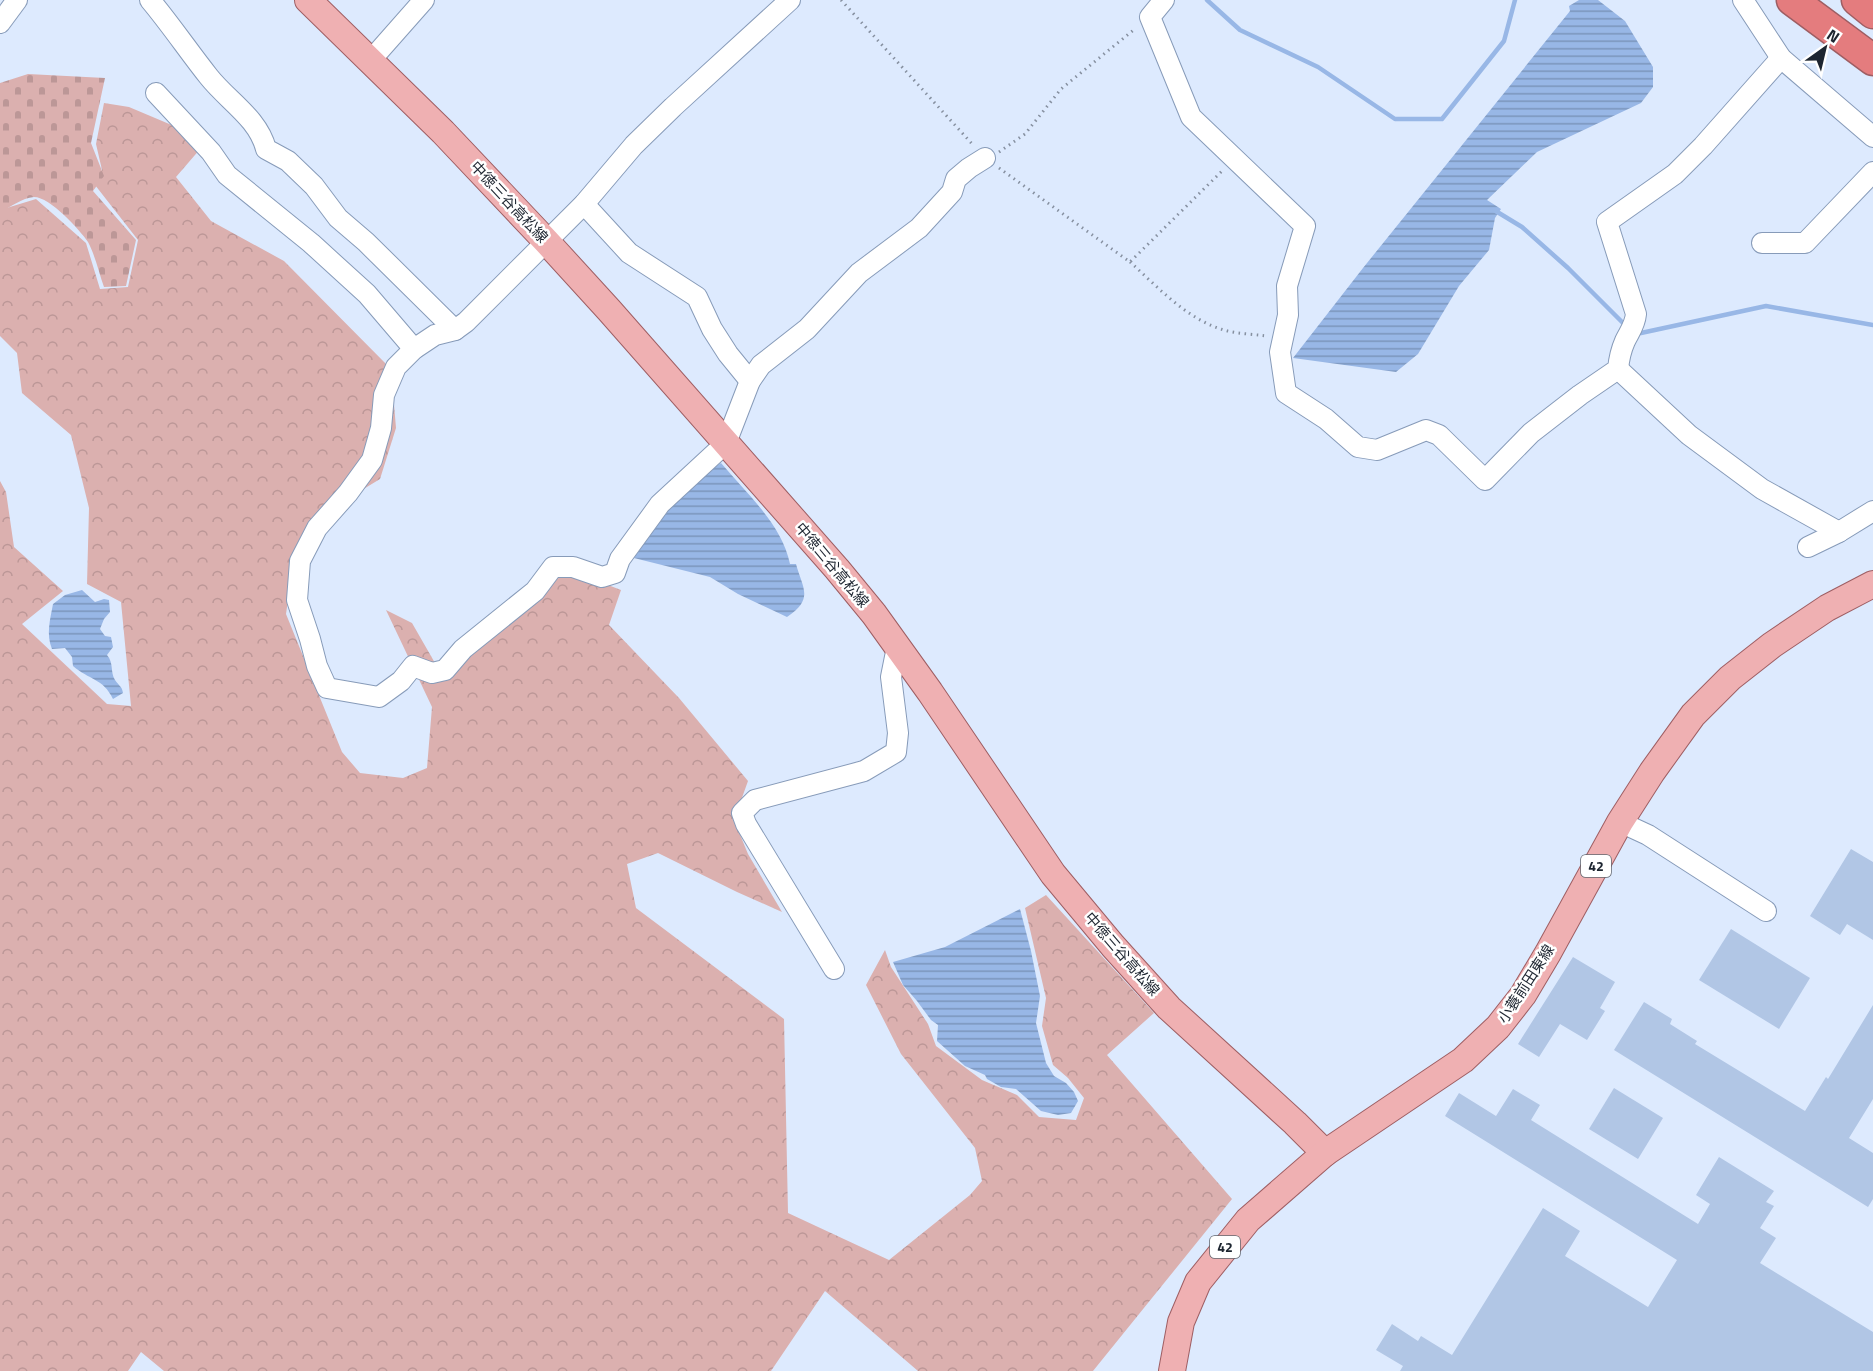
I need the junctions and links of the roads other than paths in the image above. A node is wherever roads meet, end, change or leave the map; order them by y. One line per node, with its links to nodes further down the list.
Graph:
1 (17, 0): 12 (street)
2 (150, 0): 24 (street)
3 (309, 0): 15 (main road, 中徳三谷高松線)
4 (424, 0): 15 (street)
5 (790, 0): 21 (street)
6 (1164, 0): 26 (street)
7 (1743, 0): 14 (street)
8 (1792, 0): 16 (highway)
9 (1826, 0): 13 (highway)
10 (1857, 0): 11 (highway)
11 (1873, 13)
12 (0, 23)
13 (1873, 37)
14 (1781, 58): 18 (street); 26 (street)
15 (371, 60): 22 (main road, 中徳三谷高松線)
16 (1873, 60)
17 (156, 93): 25 (street)
18 (1873, 137)
19 (987, 159): 27 (street)
20 (1873, 172): 23 (street)
21 (584, 204): 22 (street); 27 (street)
22 (546, 241): 24 (street); 28 (main road, 中徳三谷高松線)
23 (1762, 243)
24 (455, 330): 25 (street)
25 (414, 349): 28 (street)
26 (1618, 369): 30 (street)
27 (750, 381): 28 (street)
28 (726, 443): 33 (main road, 中徳三谷高松線)
29 (1873, 511): 30 (street)
30 (1839, 532): 31 (street)
31 (1808, 547)
32 (1873, 584): 34 (main road, 小蓑前田東線 / 42)
33 (897, 647): 36 (street); 37 (main road, 中徳三谷高松線)
34 (1620, 822): 35 (street); 37 (main road, 小蓑前田東線 / 42)
35 (1766, 911)
36 (834, 969)
37 (1325, 1153): 38 (main road, 小蓑前田東線 / 42)
38 (1172, 1371)

